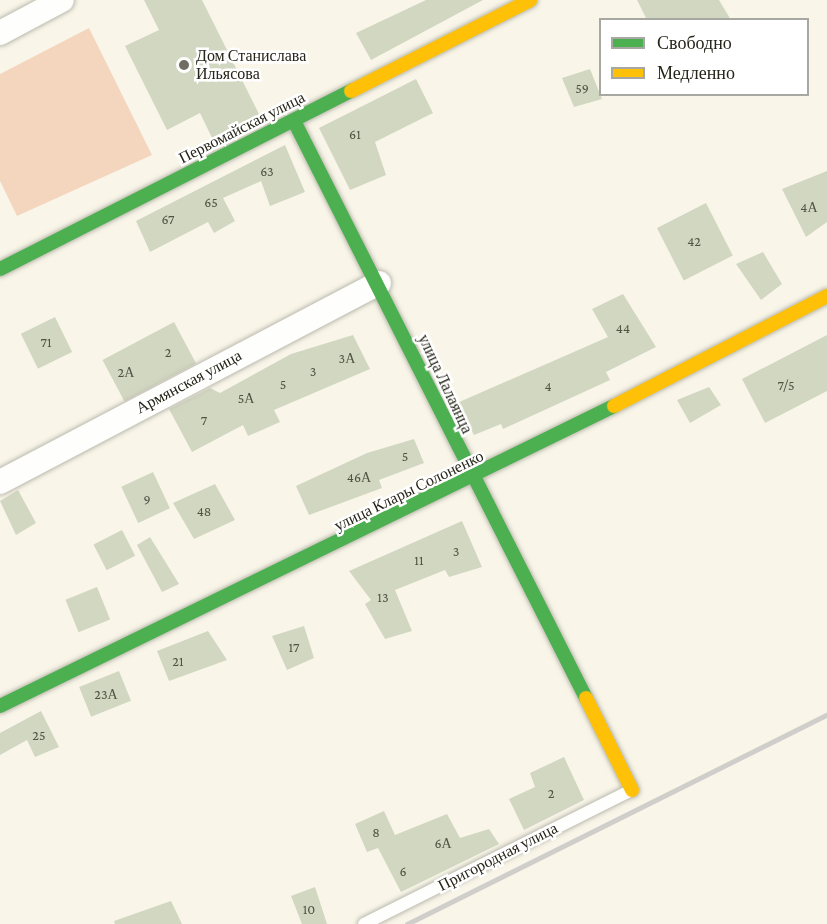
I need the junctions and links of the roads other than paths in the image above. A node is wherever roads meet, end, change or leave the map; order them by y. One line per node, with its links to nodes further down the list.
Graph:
1 (62, 0): 3 (street)
2 (530, 0): 4 (street, Первомайская улица)
3 (0, 33)
4 (294, 121): 5 (street, Первомайская улица); 6 (street, улица Лалаянца)
5 (0, 269)
6 (379, 283): 8 (street, улица Лалаянца); 9 (street, Армянская улица)
7 (827, 296): 8 (street, улица Клары Солоненко)
8 (471, 480): 10 (street, улица Клары Солоненко); 11 (street, улица Лалаянца)
9 (0, 482)
10 (0, 706)
11 (632, 790): 12 (lane, Пригородная улица)
12 (364, 924)

